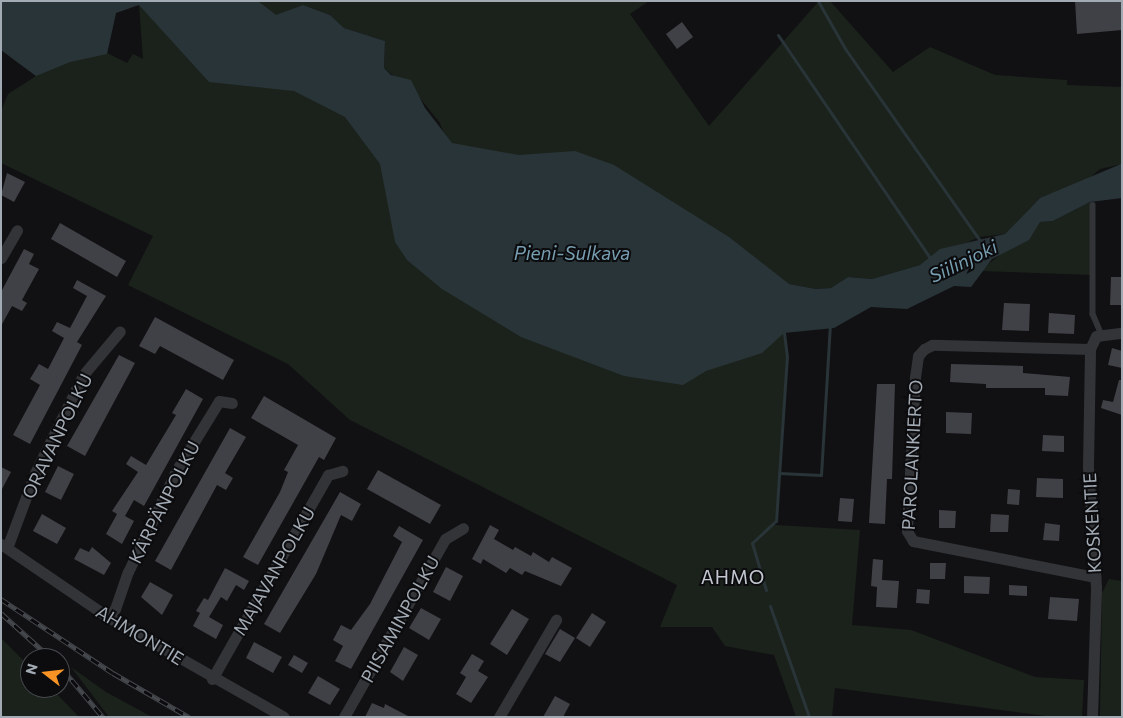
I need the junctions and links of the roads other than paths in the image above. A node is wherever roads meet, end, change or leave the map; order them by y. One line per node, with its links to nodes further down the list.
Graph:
1 (1093, 205): 5 (lane)
2 (17, 230): 3 (street)
3 (1, 258)
4 (120, 331): 11 (street, ORAVANPOLKU)
5 (1101, 333): 6 (street); 7 (street)
6 (1122, 333)
7 (1090, 349): 12 (street, KOSKENTIE); 12 (street, PAROLANKIERTO)
8 (232, 403): 13 (street, KÄRPÄNPOLKU)
9 (342, 471): 15 (street, MAJAVANPOLKU)
10 (463, 528): 17 (street, PIISAMINPOLKU)
11 (4, 546): 13 (street, AHMONTIE)
12 (1095, 576): 19 (street, KOSKENTIE)
13 (108, 617): 15 (street, AHMONTIE)
14 (556, 620): 18 (street)
15 (212, 679): 16 (street, AHMONTIE)
16 (284, 717)
17 (344, 717)
18 (499, 717)
19 (1092, 717)

